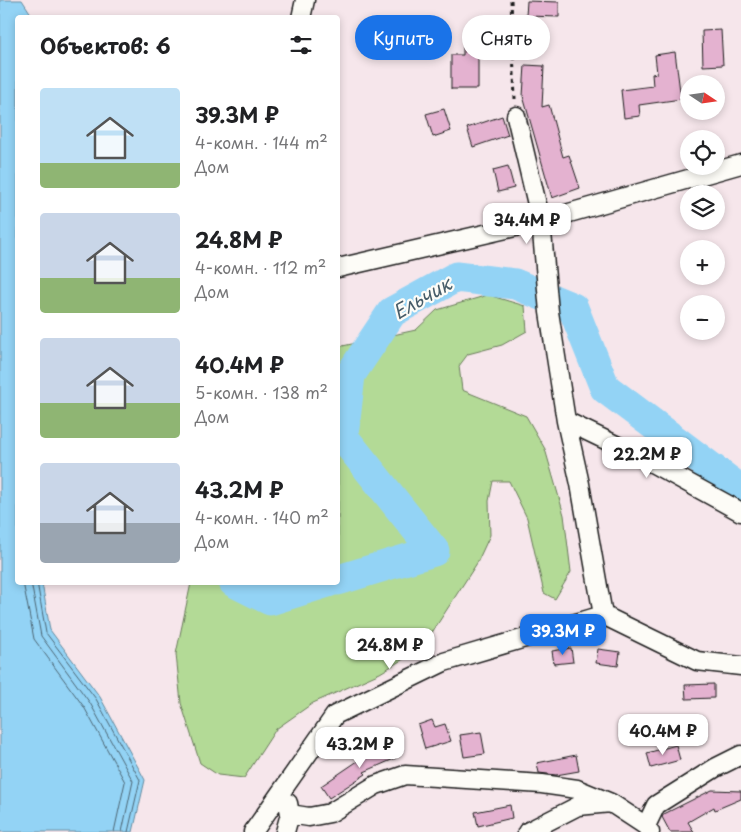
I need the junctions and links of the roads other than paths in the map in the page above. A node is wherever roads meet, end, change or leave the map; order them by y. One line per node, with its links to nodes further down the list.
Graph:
1 (305, 0): 2 (street)
2 (302, 15)
3 (516, 116): 5 (street)
4 (741, 164): 5 (street)
5 (541, 221): 6 (street); 7 (street)
6 (340, 268)
7 (566, 421): 8 (street); 9 (street)
8 (741, 512)
9 (603, 615): 10 (street); 12 (street)
10 (741, 666)
11 (741, 755): 15 (street)
12 (281, 793): 14 (street); 16 (street)
13 (611, 803): 14 (street); 15 (street); 18 (street)
14 (290, 814): 17 (street)
15 (648, 829)
16 (253, 832)
17 (285, 832)
18 (527, 832)

